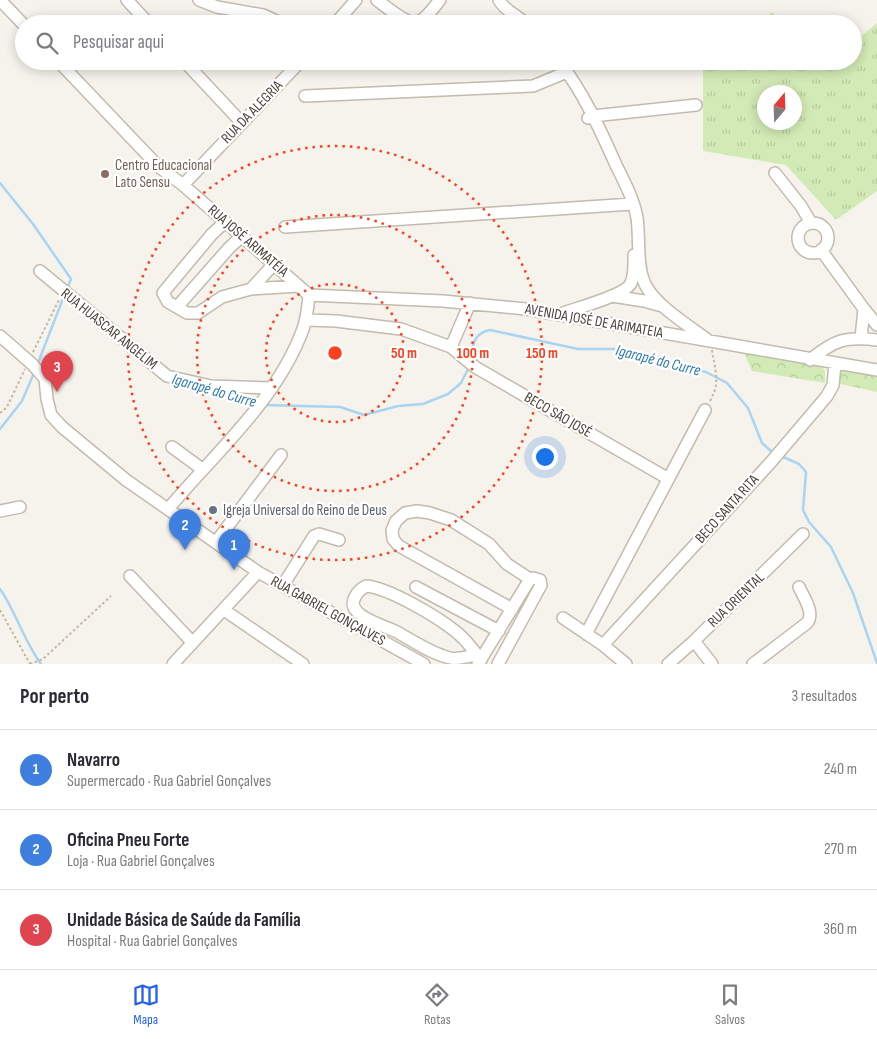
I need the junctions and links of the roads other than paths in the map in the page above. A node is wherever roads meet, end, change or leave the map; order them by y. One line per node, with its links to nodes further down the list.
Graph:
1 (0, 0): 14 (street)
2 (127, 0): 8 (street)
3 (199, 0): 9 (street)
4 (356, 0): 10 (street)
5 (377, 0): 11 (street)
6 (440, 0): 12 (street)
7 (499, 0): 13 (street)
8 (141, 15)
9 (263, 15)
10 (343, 15)
11 (398, 15)
12 (426, 15)
13 (511, 15)
14 (15, 16)
15 (66, 70): 26 (street, RUA JOSÉ ARIMATÉIA)
16 (192, 70): 24 (street)
17 (292, 70): 24 (street, RUA DA ALEGRIA)
18 (560, 70): 20 (street)
19 (562, 70): 20 (street)
20 (564, 74): 21 (street); 23 (street)
21 (305, 96)
22 (696, 105): 23 (street)
23 (590, 117): 27 (street)
24 (242, 123): 26 (street, RUA DA ALEGRIA)
25 (775, 173): 29 (street)
26 (183, 185): 28 (street, RUA JOSÉ ARIMATÉIA)
27 (630, 204): 30 (street); 38 (street); 41 (street)
28 (225, 222): 31 (street, RUA JOSÉ ARIMATÉIA); 40 (street)
29 (811, 223): 32 (street); 32 (street)
30 (285, 227)
31 (242, 236): 33 (street, RUA JOSÉ ARIMATÉIA); 40 (street)
32 (821, 250): 42 (street)
33 (274, 264): 35 (street, RUA JOSÉ ARIMATÉIA); 36 (street)
34 (40, 271): 54 (street, RUA HUASCAR ANGELIM)
35 (299, 286): 36 (street); 37 (street, RUA JOSÉ ARIMATÉIA)
36 (251, 289): 40 (street)
37 (309, 295): 39 (street, AVENIDA JOSÉ DE ARIMATEIA); 44 (street)
38 (612, 296): 41 (street); 43 (street)
39 (470, 303): 43 (street, AVENIDA JOSÉ DE ARIMATEIA); 50 (street)
40 (177, 307)
41 (665, 307): 49 (street)
42 (864, 309): 45 (street); 47 (street)
43 (561, 314): 49 (street, AVENIDA JOSÉ DE ARIMATEIA)
44 (306, 320): 50 (street, BECO SÃO JOSÉ); 54 (street)
45 (877, 325)
46 (0, 336): 61 (street, RUA GABRIEL GONÇALVES)
47 (861, 338): 48 (street); 51 (street)
48 (877, 340)
49 (711, 342): 51 (street, AVENIDA JOSÉ DE ARIMATEIA)
50 (451, 347): 59 (street, BECO SÃO JOSÉ)
51 (810, 360): 52 (street, AVENIDA JOSÉ DE ARIMATEIA)
52 (835, 364): 53 (street, AVENIDA JOSÉ DE ARIMATEIA); 79 (street, BECO SANTA RITA)
53 (877, 370)
54 (272, 388): 58 (street)
55 (705, 410): 59 (street)
56 (172, 447): 58 (street)
57 (281, 455): 65 (street)
58 (202, 469): 61 (street)
59 (668, 478): 76 (street)
60 (20, 507): 62 (street)
61 (168, 509): 65 (street, RUA GABRIEL GONÇALVES)
62 (0, 511)
63 (803, 534): 77 (street, RUA ORIENTAL)
64 (339, 540): 69 (street)
65 (216, 542): 66 (street, RUA GABRIEL GONÇALVES)
66 (258, 572): 69 (street, RUA GABRIEL GONÇALVES); 73 (street)
67 (130, 576): 78 (street)
68 (530, 579): 72 (street); 72 (street); 84 (street)
69 (283, 585): 83 (street, RUA GABRIEL GONÇALVES)
70 (416, 587): 75 (street)
71 (799, 587): 88 (street)
72 (512, 609): 75 (street)
73 (224, 610): 78 (street); 82 (street)
74 (563, 618): 76 (street)
75 (499, 631): 80 (street)
76 (586, 634): 79 (street)
77 (694, 641): 86 (street, RUA ORIENTAL); 87 (street)
78 (192, 642): 81 (street)
79 (603, 646): 85 (street)
80 (479, 660): 80 (street)
81 (173, 664)
82 (303, 664)
83 (424, 664)
84 (498, 664)
85 (626, 664)
86 (668, 664)
87 (712, 664)
88 (753, 664)

